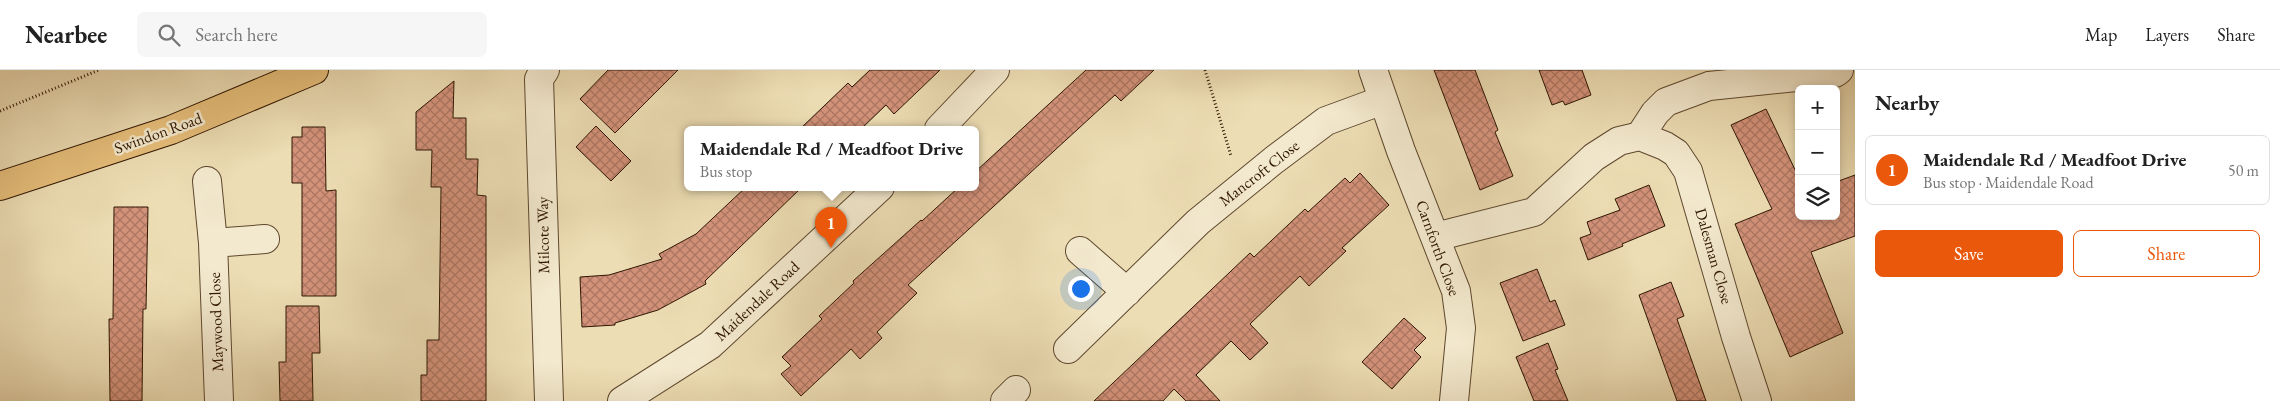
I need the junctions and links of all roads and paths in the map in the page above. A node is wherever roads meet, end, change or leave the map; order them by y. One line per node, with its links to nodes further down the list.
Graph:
1 (99, 70): 9 (path)
2 (314, 70): 13 (main road, Swindon Road)
3 (545, 70): 23 (street, Milcote Way)
4 (995, 70): 10 (street)
5 (1205, 70): 14 (path)
6 (1372, 70): 8 (street)
7 (1840, 70): 11 (street)
8 (1383, 100): 14 (street, Mancroft Close); 16 (street, Carnforth Close)
9 (0, 111)
10 (942, 126)
11 (1640, 136): 16 (street); 26 (street, Dalesman Close)
12 (207, 181): 18 (street, Maywood Close)
13 (0, 186)
14 (1240, 188): 20 (street, Mancroft Close)
15 (876, 191): 24 (street, Maidendale Road)
16 (1436, 237): 25 (street, Carnforth Close)
17 (265, 239): 18 (street)
18 (213, 244): 22 (street, Maywood Close)
19 (1080, 251): 20 (street)
20 (1127, 292): 21 (street, Mancroft Close)
21 (1068, 349)
22 (219, 401)
23 (549, 401)
24 (622, 401)
25 (1454, 401)
26 (1758, 401)

